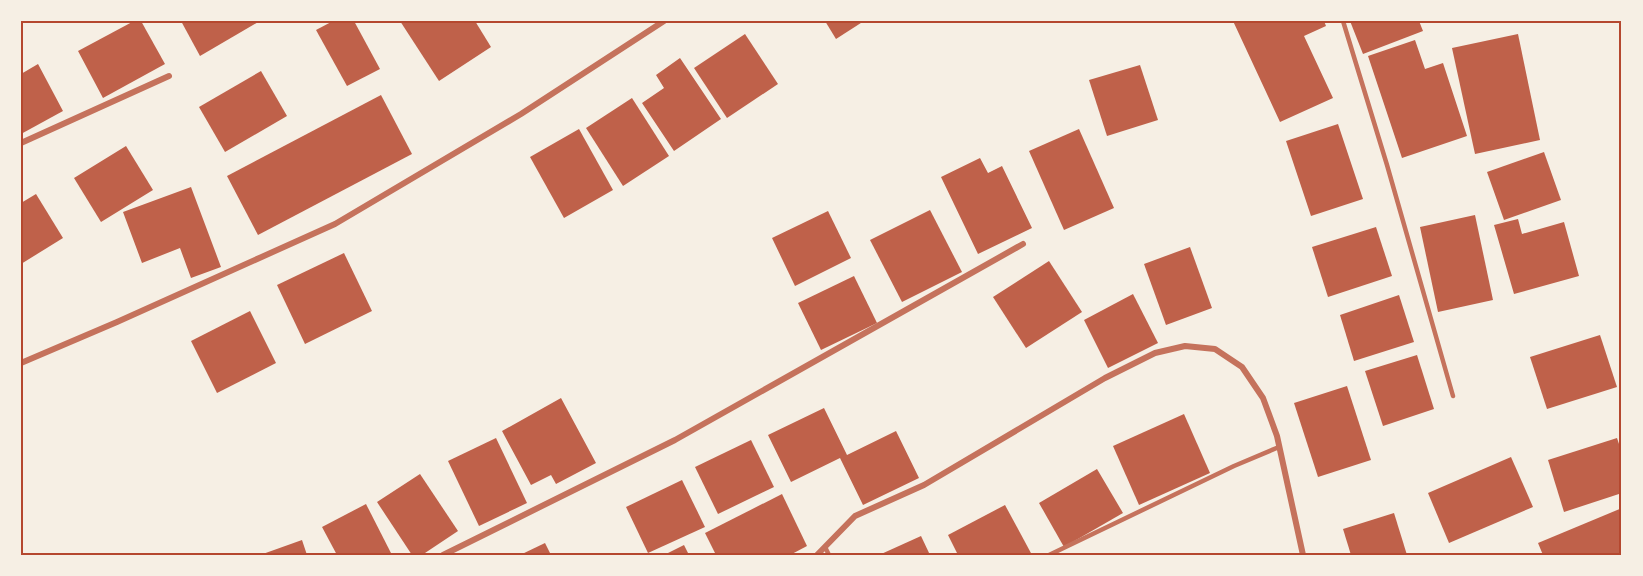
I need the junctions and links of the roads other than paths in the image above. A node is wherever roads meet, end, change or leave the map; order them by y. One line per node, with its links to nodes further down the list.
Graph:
1 (664, 21): 6 (street)
2 (1342, 21): 7 (lane)
3 (169, 76): 4 (street)
4 (21, 143)
5 (1023, 244): 10 (street)
6 (21, 363)
7 (1453, 396)
8 (1279, 447): 9 (street); 13 (lane); 14 (street)
9 (825, 547): 11 (street); 12 (lane)
10 (443, 555)
11 (817, 555)
12 (829, 555)
13 (1049, 555)
14 (1303, 555)

